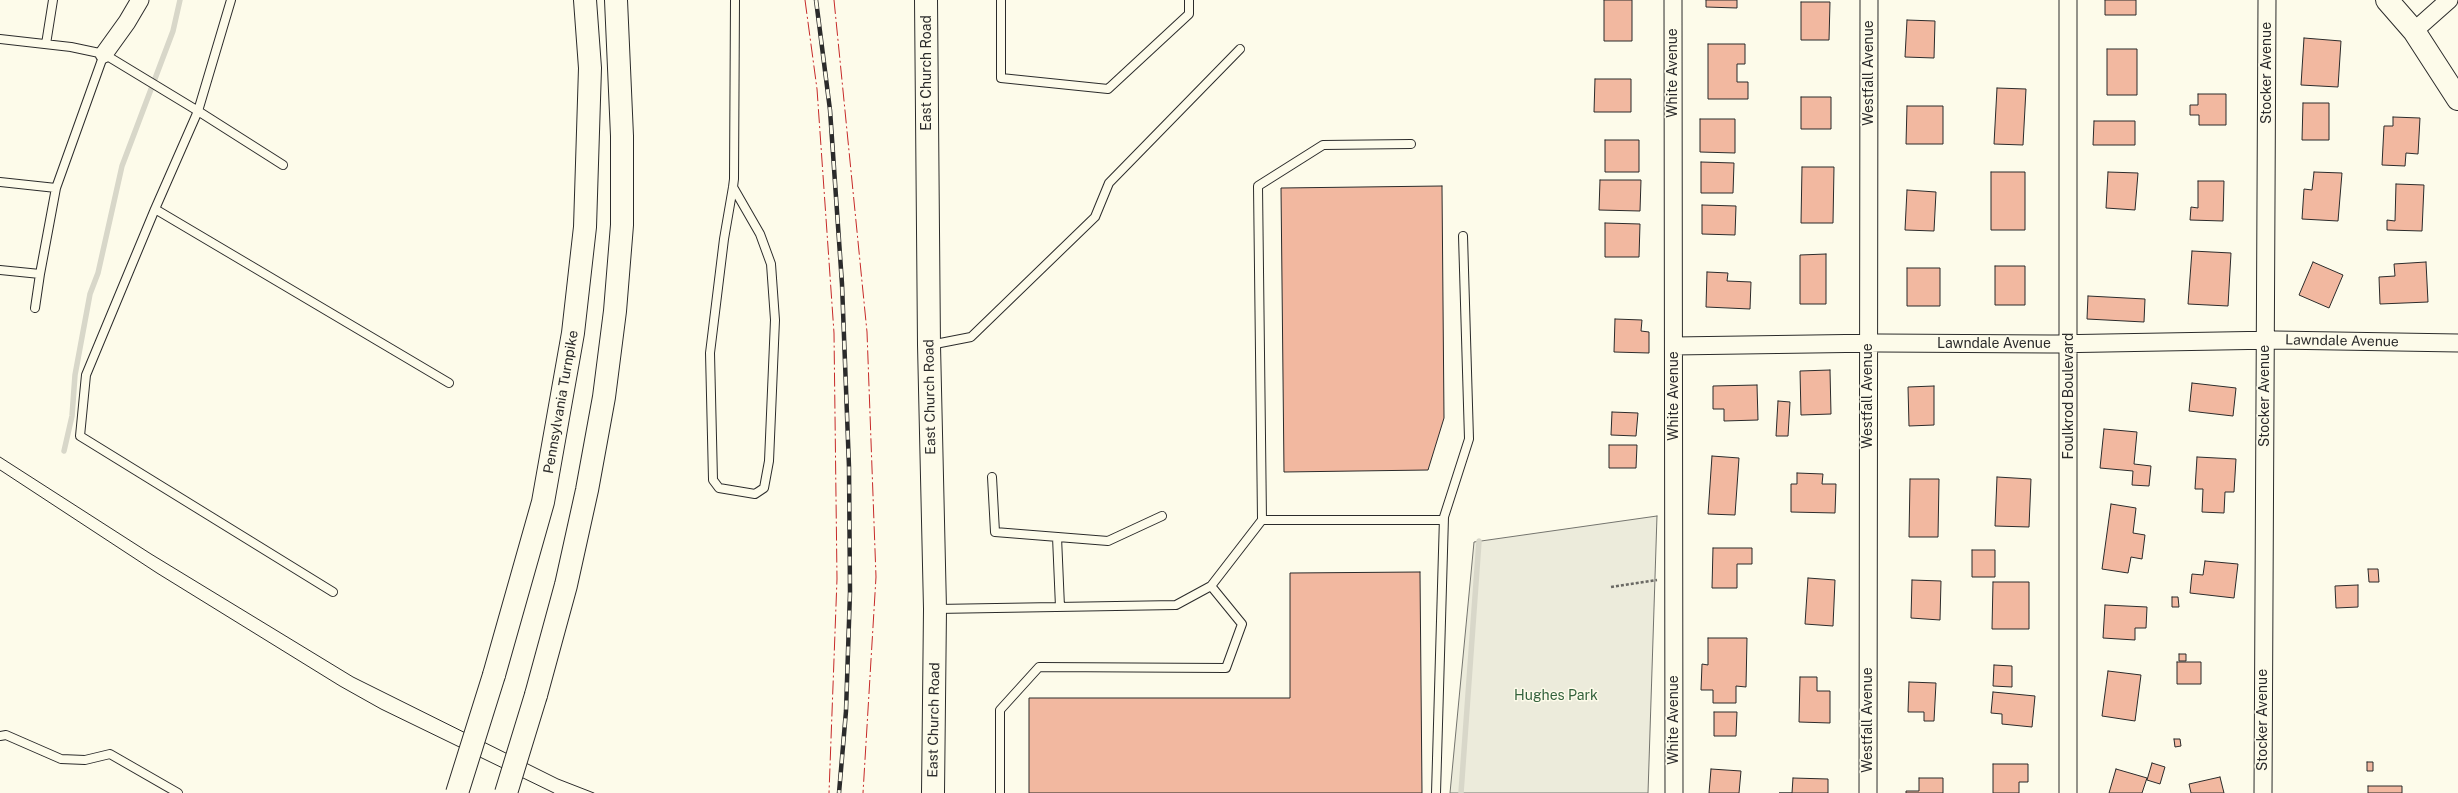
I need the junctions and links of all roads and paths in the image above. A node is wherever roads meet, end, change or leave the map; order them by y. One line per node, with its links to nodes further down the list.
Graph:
1 (53, 0): 18 (lane)
2 (140, 0): 20 (street)
3 (231, 0): 22 (lane)
4 (585, 0): 53 (main road, Pennsylvania Turnpike, bridge)
5 (616, 0): 54 (main road, bridge)
6 (735, 0): 26 (lane)
7 (926, 0): 37 (main road, East Church Road)
8 (1001, 0): 9 (lane)
9 (1189, 0)
10 (1673, 0): 38 (street, White Avenue)
11 (1869, 0): 34 (street, Westfall Avenue)
12 (2068, 0): 36 (street, Foulkrod Boulevard)
13 (2267, 0): 33 (street, Stocker Avenue)
14 (2387, 0): 16 (main road)
15 (2449, 0): 16 (street)
16 (2414, 31): 21 (main road)
17 (0, 39): 18 (lane)
18 (46, 44): 20 (lane)
19 (1240, 49): 37 (lane)
20 (104, 54): 22 (lane); 27 (lane)
21 (2458, 99)
22 (198, 111): 24 (lane); 28 (lane)
23 (1411, 144): 43 (lane)
24 (283, 165)
25 (0, 182): 27 (lane)
26 (733, 187): 26 (lane)
27 (56, 188): 31 (lane)
28 (155, 209): 39 (lane); 48 (lane)
29 (1463, 236): 42 (lane)
30 (0, 270): 31 (lane)
31 (40, 274): 32 (lane)
32 (35, 308)
33 (2265, 340): 35 (street, Lawndale Avenue); 36 (street, Lawndale Avenue); 61 (street, Stocker Avenue)
34 (1868, 343): 36 (street, Lawndale Avenue); 38 (street, Lawndale Avenue); 59 (street, Westfall Avenue)
35 (2458, 343)
36 (2069, 344): 60 (street, Foulkrod Boulevard)
37 (929, 345): 50 (main road, East Church Road)
38 (1674, 346): 45 (street, White Avenue)
39 (449, 384)
40 (992, 477): 44 (lane)
41 (1162, 516): 44 (lane)
42 (1444, 517): 43 (lane); 57 (lane)
43 (1262, 520): 46 (lane)
44 (1057, 537): 49 (lane)
45 (1674, 578): 47 (path); 58 (street, White Avenue)
46 (1211, 586): 49 (lane); 56 (lane)
47 (1611, 587)
48 (333, 592)
49 (1060, 607): 50 (lane)
50 (936, 609): 55 (main road, East Church Road)
51 (0, 736): 52 (lane)
52 (178, 793)
53 (457, 793)
54 (506, 793)
55 (934, 793)
56 (1000, 793)
57 (1436, 793)
58 (1674, 793)
59 (1868, 793)
60 (2068, 793)
61 (2263, 793)

